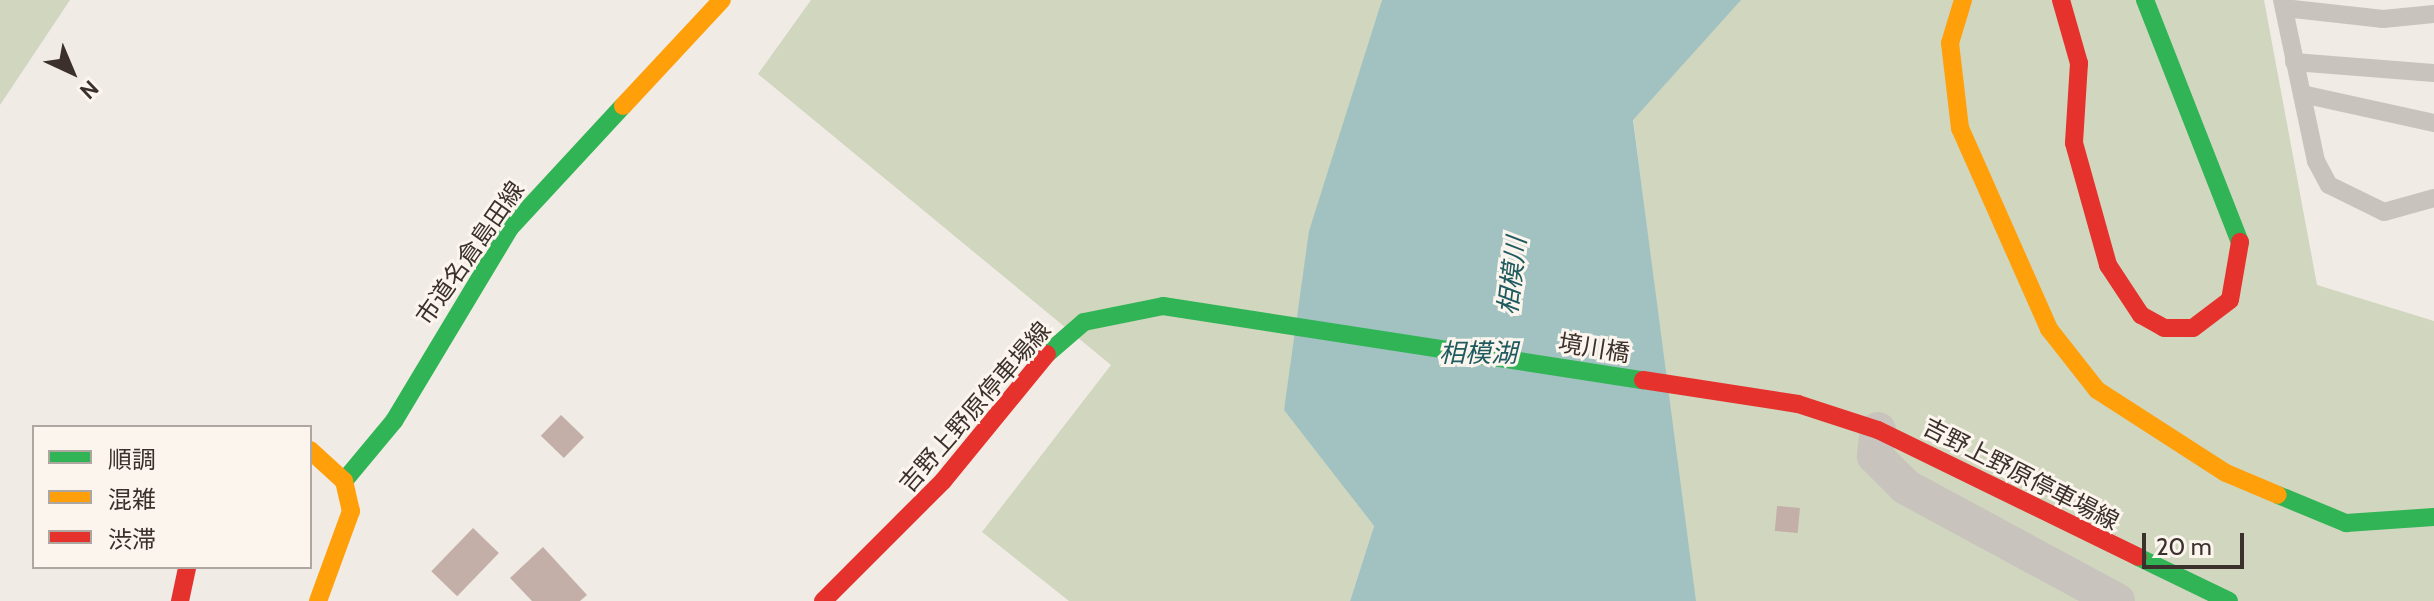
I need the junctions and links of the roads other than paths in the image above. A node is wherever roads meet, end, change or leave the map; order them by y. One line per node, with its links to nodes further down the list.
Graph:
1 (722, 0): 15 (main road, 市道名倉島田線)
2 (1963, 0): 16 (main road)
3 (2061, 0): 4 (main road)
4 (2145, 0)
5 (2283, 4): 6 (lane); 7 (lane)
6 (2434, 14)
7 (2294, 62): 8 (lane); 9 (lane)
8 (2434, 73)
9 (2302, 94): 10 (lane); 11 (lane)
10 (2434, 123)
11 (2434, 198)
12 (1239, 318): 13 (main road, 境川橋); 20 (main road, 吉野上野原停車場線)
13 (1878, 430): 21 (street); 22 (main road, 吉野上野原停車場線)
14 (312, 452): 15 (main road)
15 (344, 481): 19 (main road)
16 (2434, 517)
17 (187, 569): 18 (main road)
18 (180, 601)
19 (318, 601)
20 (823, 601)
21 (2117, 601)
22 (2229, 601)

